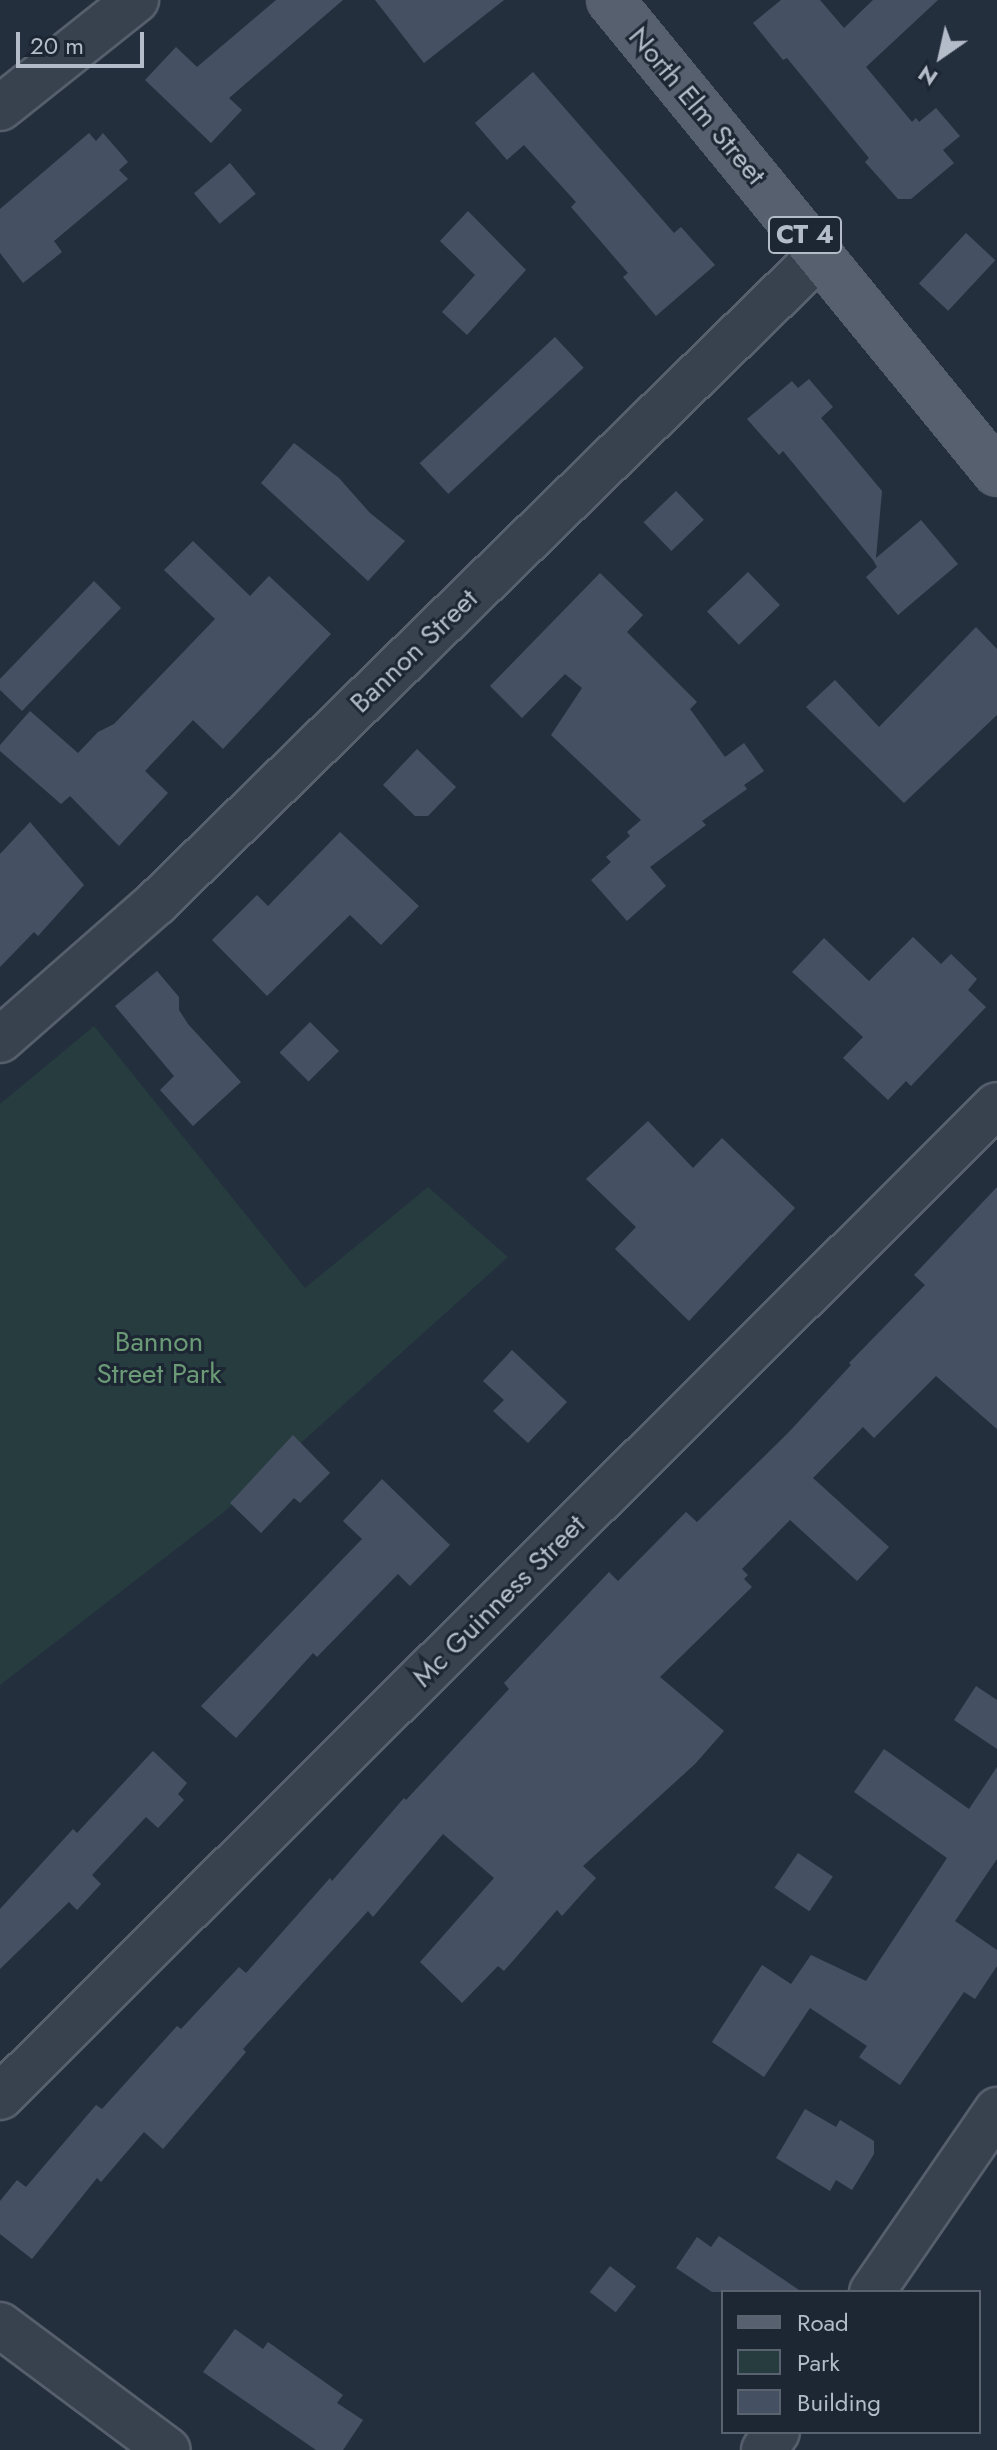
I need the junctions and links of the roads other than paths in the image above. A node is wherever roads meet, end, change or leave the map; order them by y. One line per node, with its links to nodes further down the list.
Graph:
1 (136, 0): 3 (street)
2 (610, 0): 4 (main road, North Elm Street / CT 4)
3 (0, 108)
4 (820, 255): 5 (main road, North Elm Street / CT 4); 6 (street, Bannon Street)
5 (997, 473)
6 (0, 1040)
7 (997, 1105): 8 (street, Mc Guinness Street)
8 (0, 2097)
9 (997, 2110): 10 (street)
10 (873, 2290)
11 (0, 2325): 12 (street)
12 (168, 2450)

